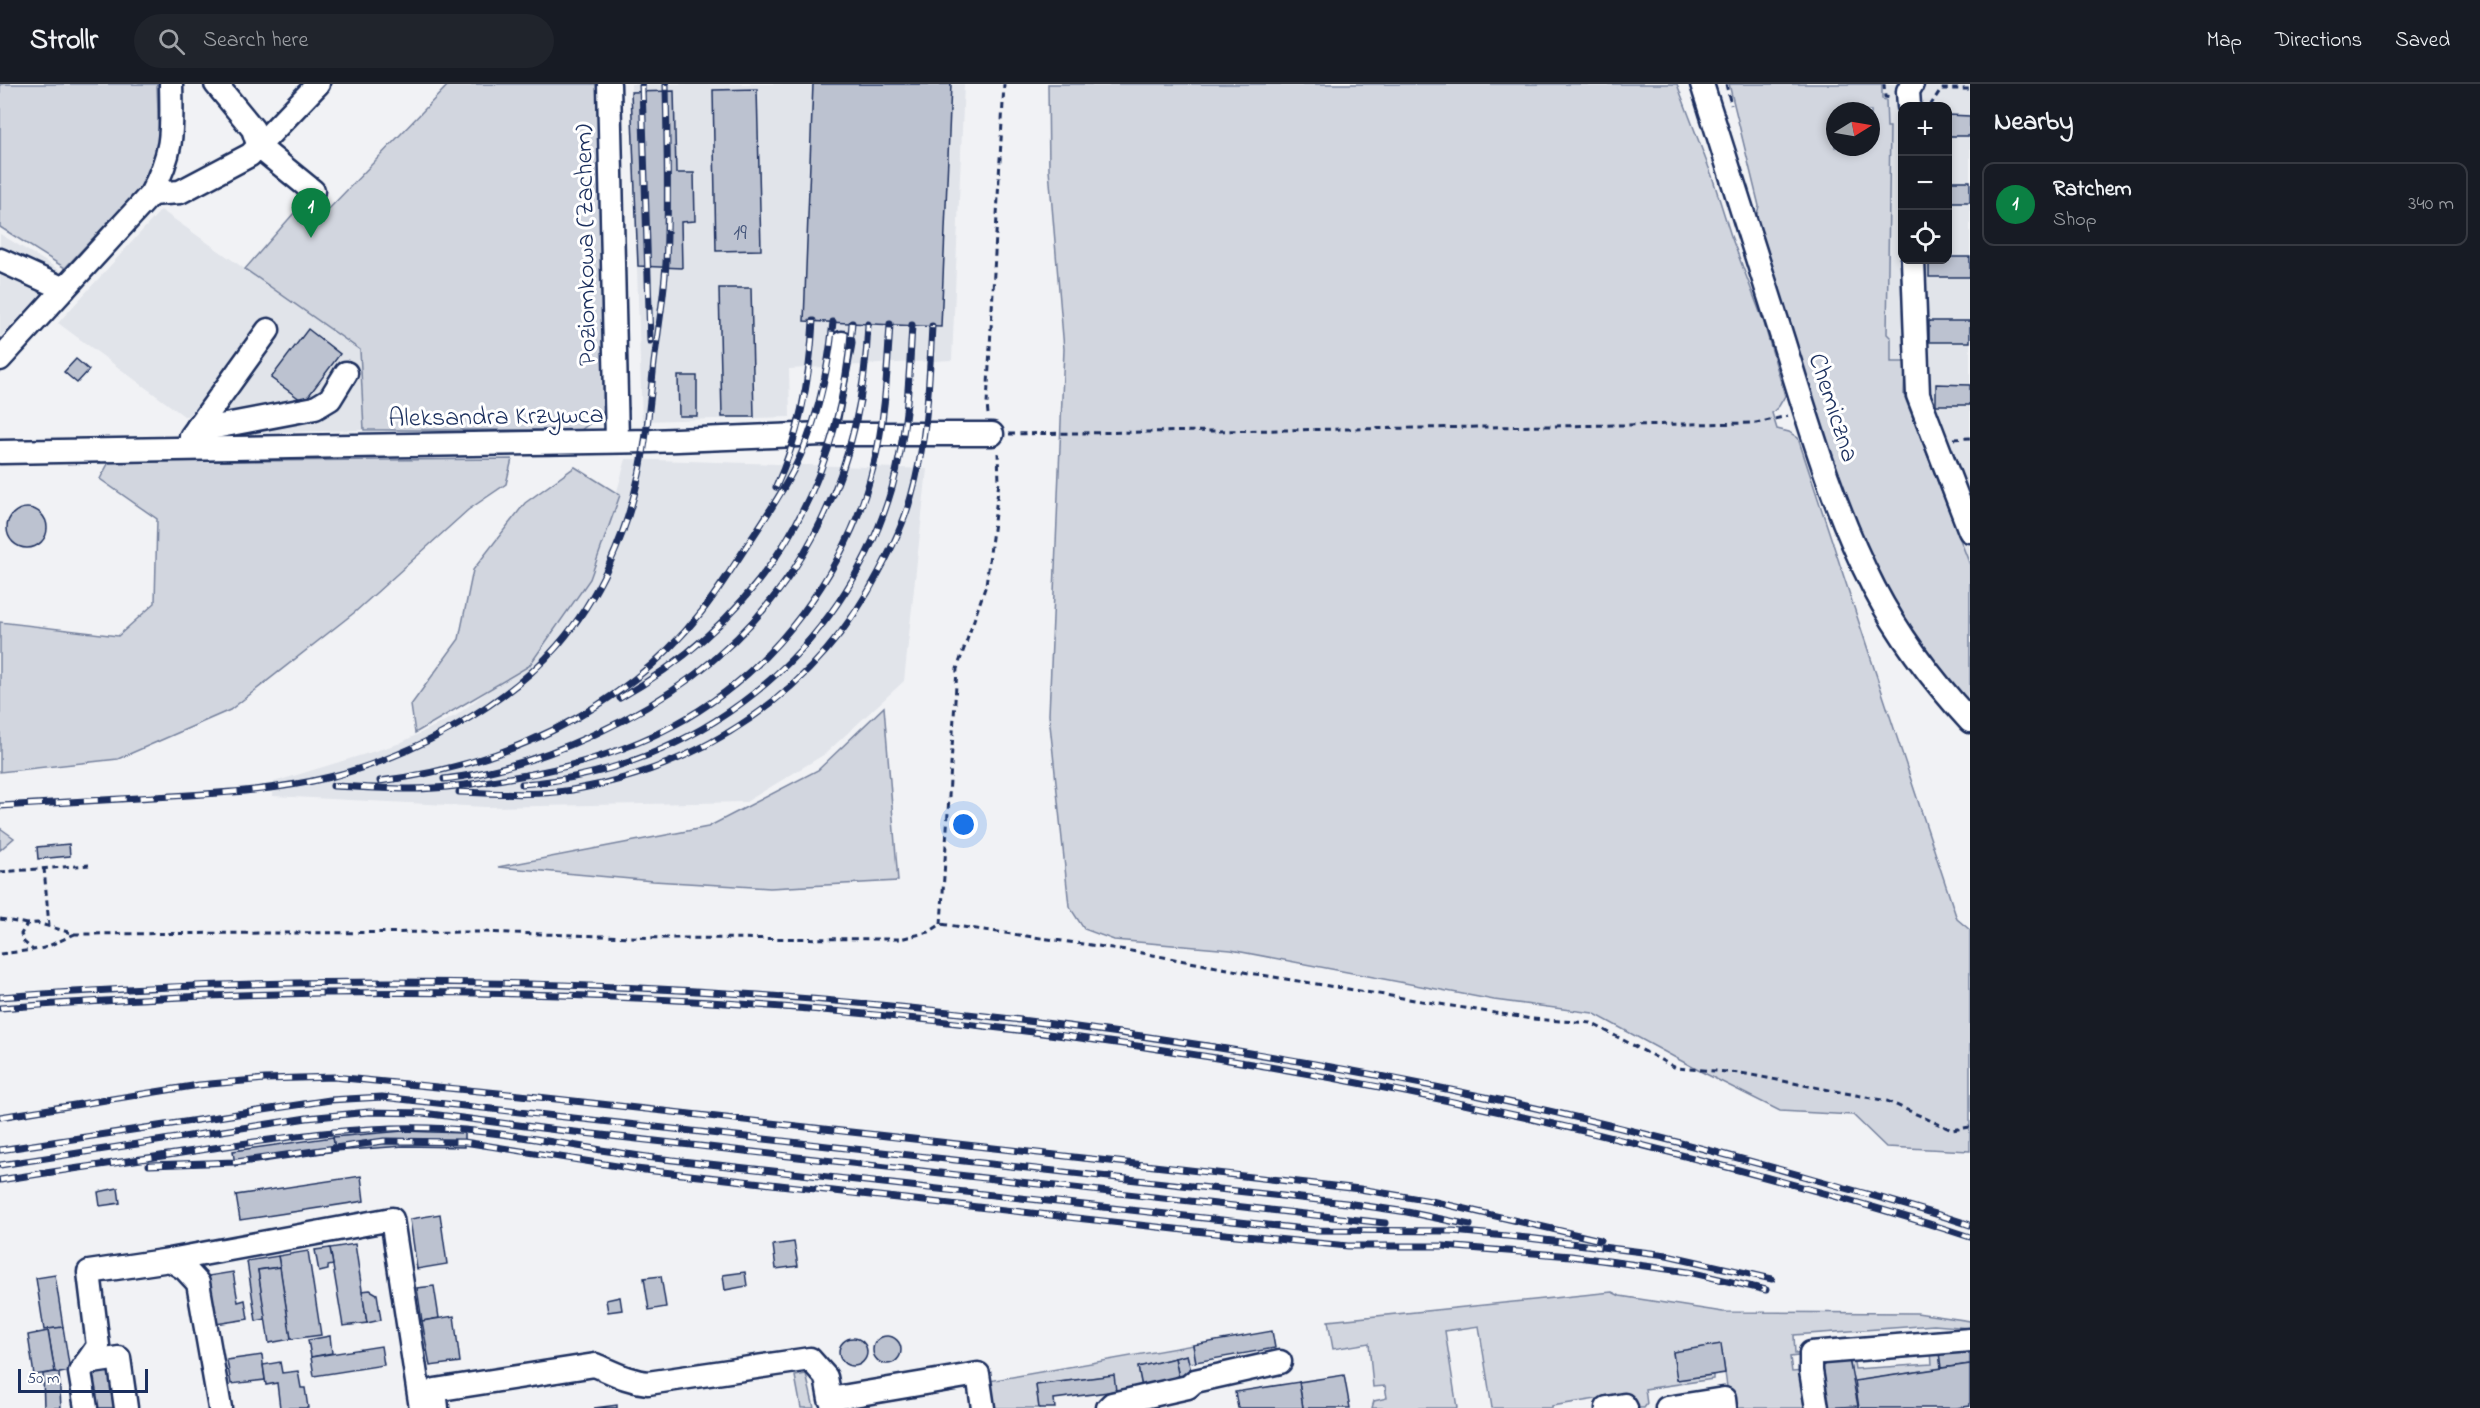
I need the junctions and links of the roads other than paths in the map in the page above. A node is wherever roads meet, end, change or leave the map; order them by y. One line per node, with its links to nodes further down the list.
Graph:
1 (216, 84): 8 (street)
2 (318, 84): 8 (street)
3 (609, 84): 21 (street, Poziomkowa (Zachem))
4 (1702, 84): 25 (street, Chemiczna)
5 (1912, 84): 7 (street)
6 (176, 89): 10 (street)
7 (1909, 102)
8 (259, 147): 9 (street); 10 (street)
9 (313, 191)
10 (151, 194): 13 (street)
11 (0, 260): 13 (street)
12 (1913, 264): 24 (street)
13 (64, 289): 16 (street)
14 (268, 330): 18 (street)
15 (842, 343): 19 (street)
16 (1, 356)
17 (346, 373): 18 (street)
18 (198, 427): 22 (street)
19 (825, 434): 20 (street, Aleksandra Krzywca); 21 (street, Aleksandra Krzywca)
20 (992, 434)
21 (617, 441): 22 (street, Aleksandra Krzywca)
22 (181, 450): 23 (street, Aleksandra Krzywca)
23 (0, 452)
24 (1970, 531)
25 (1970, 721)
26 (170, 1260): 29 (street); 32 (street); 33 (street)
27 (1970, 1340): 41 (street)
28 (1280, 1362): 36 (street)
29 (86, 1363): 30 (street); 31 (street)
30 (86, 1408)
31 (126, 1408)
32 (220, 1408)
33 (421, 1408)
34 (437, 1408): 35 (street)
35 (984, 1408)
36 (1108, 1408)
37 (1607, 1408): 38 (street)
38 (1626, 1408)
39 (1667, 1408): 40 (street)
40 (1725, 1408)
41 (1817, 1408)

